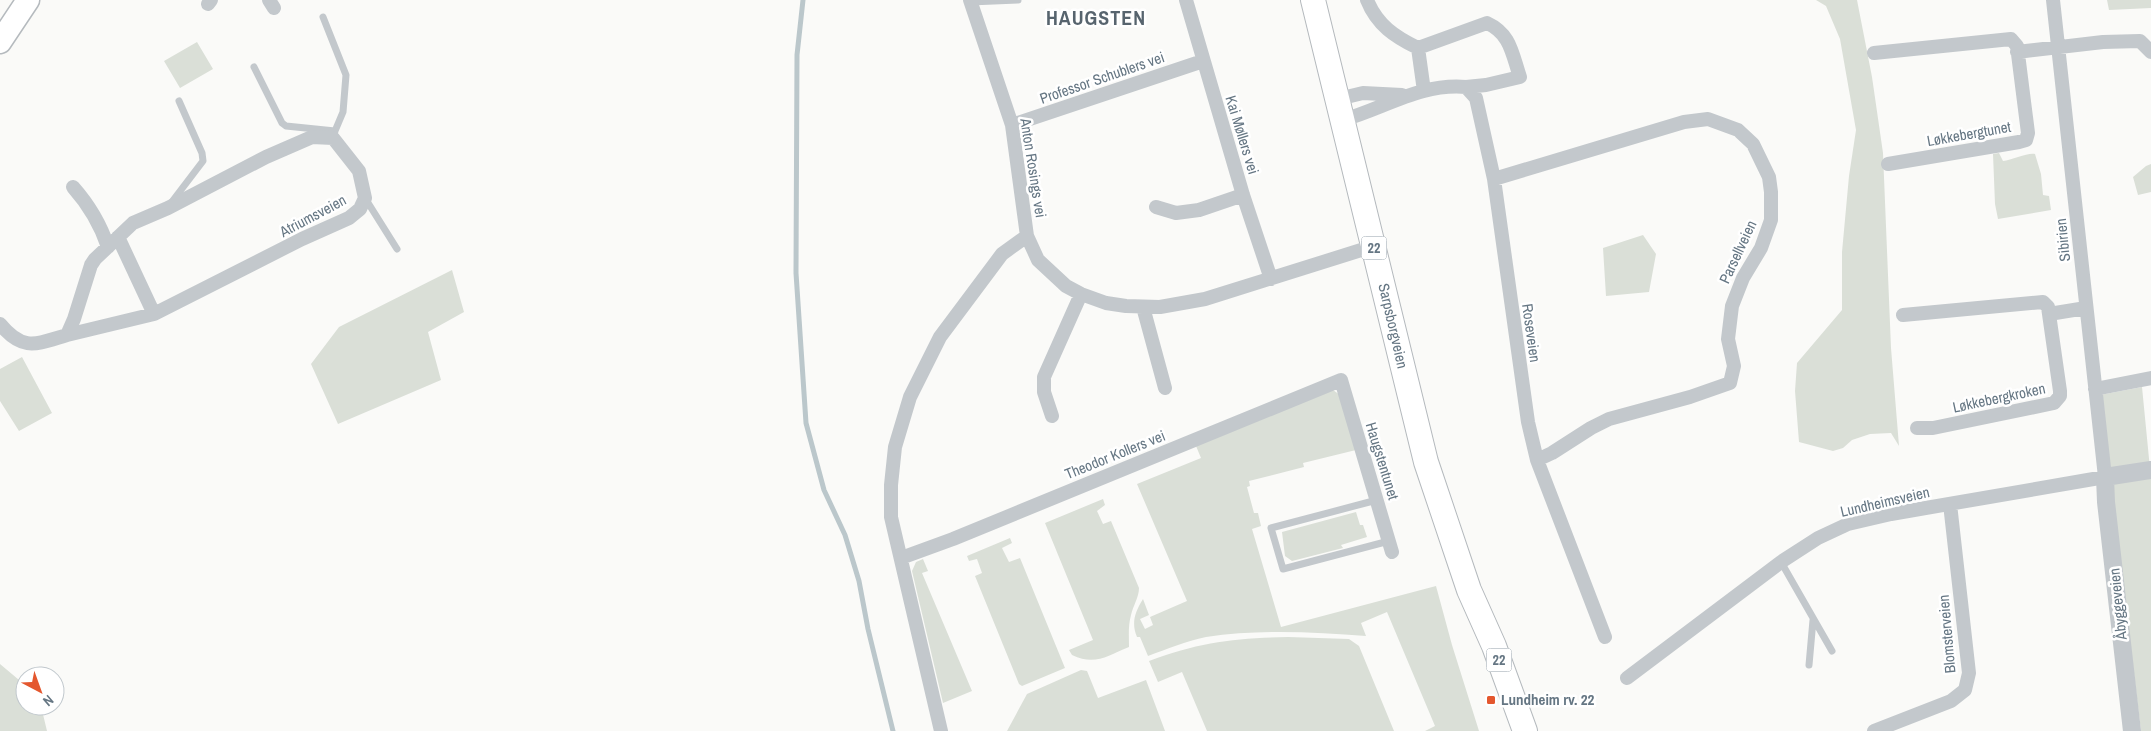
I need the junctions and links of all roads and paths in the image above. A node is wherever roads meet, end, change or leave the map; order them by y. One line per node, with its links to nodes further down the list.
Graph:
1 (28, 0): 9 (main road)
2 (1018, 0): 7 (lane)
3 (1186, 0): 15 (street, Kai Møllers vei)
4 (1313, 0): 21 (highway, Sarpsborgveien / 22)
5 (1367, 0): 11 (street)
6 (2053, 0): 10 (street, Sibirien)
7 (970, 1): 22 (street, Anton Rosings vei)
8 (323, 17): 23 (lane)
9 (0, 42)
10 (2058, 46): 12 (street); 13 (street); 39 (street, Sibirien)
11 (1418, 48): 17 (street); 18 (street)
12 (2018, 52): 14 (street); 24 (street, Løkkebergtunet)
13 (2151, 52)
14 (1874, 53)
15 (1203, 61): 22 (street, Professor Schublers vei); 27 (street, Kai Møllers vei)
16 (254, 67): 23 (lane)
17 (1466, 87): 18 (street); 25 (street, Roseveien)
18 (1424, 91): 19 (street)
19 (1406, 95): 21 (street); 21 (street)
20 (179, 101): 30 (lane)
21 (1340, 109): 33 (highway, Sarpsborgveien / 22)
22 (1012, 125): 31 (street, Anton Rosings vei)
23 (334, 134): 28 (street, Atriumsveien); 30 (street)
24 (1888, 164)
25 (1494, 179): 51 (street, Roseveien); 51 (street, Parsellveien)
26 (72, 187): 34 (street)
27 (1242, 195): 29 (street); 36 (street, Kai Møllers vei)
28 (365, 198): 35 (lane); 40 (street, Atriumsveien)
29 (1156, 207)
30 (168, 208): 32 (street)
31 (1027, 236): 37 (street, Anton Rosings vei); 57 (street)
32 (118, 237): 34 (street); 40 (street)
33 (1374, 246): 36 (street, Anton Rosings vei); 59 (highway, Sarpsborgveien / 22)
34 (108, 247): 44 (street)
35 (397, 248)
36 (1271, 279): 38 (street, Anton Rosings vei)
37 (1081, 294): 38 (street, Anton Rosings vei); 49 (street)
38 (1143, 307): 47 (street)
39 (2086, 308): 41 (street); 48 (street, Sibirien)
40 (154, 314): 44 (street, Atriumsveien)
41 (2049, 314): 42 (street); 50 (street, Løkkebergkroken)
42 (1903, 315)
43 (0, 324): 44 (street, Atriumsveien)
44 (67, 335)
45 (2151, 378): 48 (street)
46 (1341, 380): 54 (street, Haugstentunet); 57 (street, Theodor Kollers vei)
47 (1165, 388)
48 (2095, 389): 53 (street, Sibirien)
49 (1052, 416)
50 (1917, 428)
51 (1537, 460): 61 (street, Roseveien)
52 (2151, 470): 53 (street)
53 (2105, 477): 55 (street, Lundheimsveien); 69 (street, Åbyggeveien)
54 (1377, 500): 56 (street, Haugstentunet); 56 (lane)
55 (1950, 504): 58 (street, Lundheimsveien); 68 (street, Blomsterveien)
56 (1391, 546)
57 (901, 558): 65 (street)
58 (1781, 562): 60 (lane); 64 (street, Lundheimsveien)
59 (1469, 590): 66 (highway, Sarpsborgveien / 22); 67 (highway, Sarpsborgveien / 22)
60 (1813, 619): 62 (lane); 63 (lane)
61 (1605, 637)
62 (1832, 651)
63 (1809, 665)
64 (1627, 678)
65 (941, 731)
66 (1510, 731)
67 (1525, 731)
68 (1874, 731)
69 (2132, 731)

